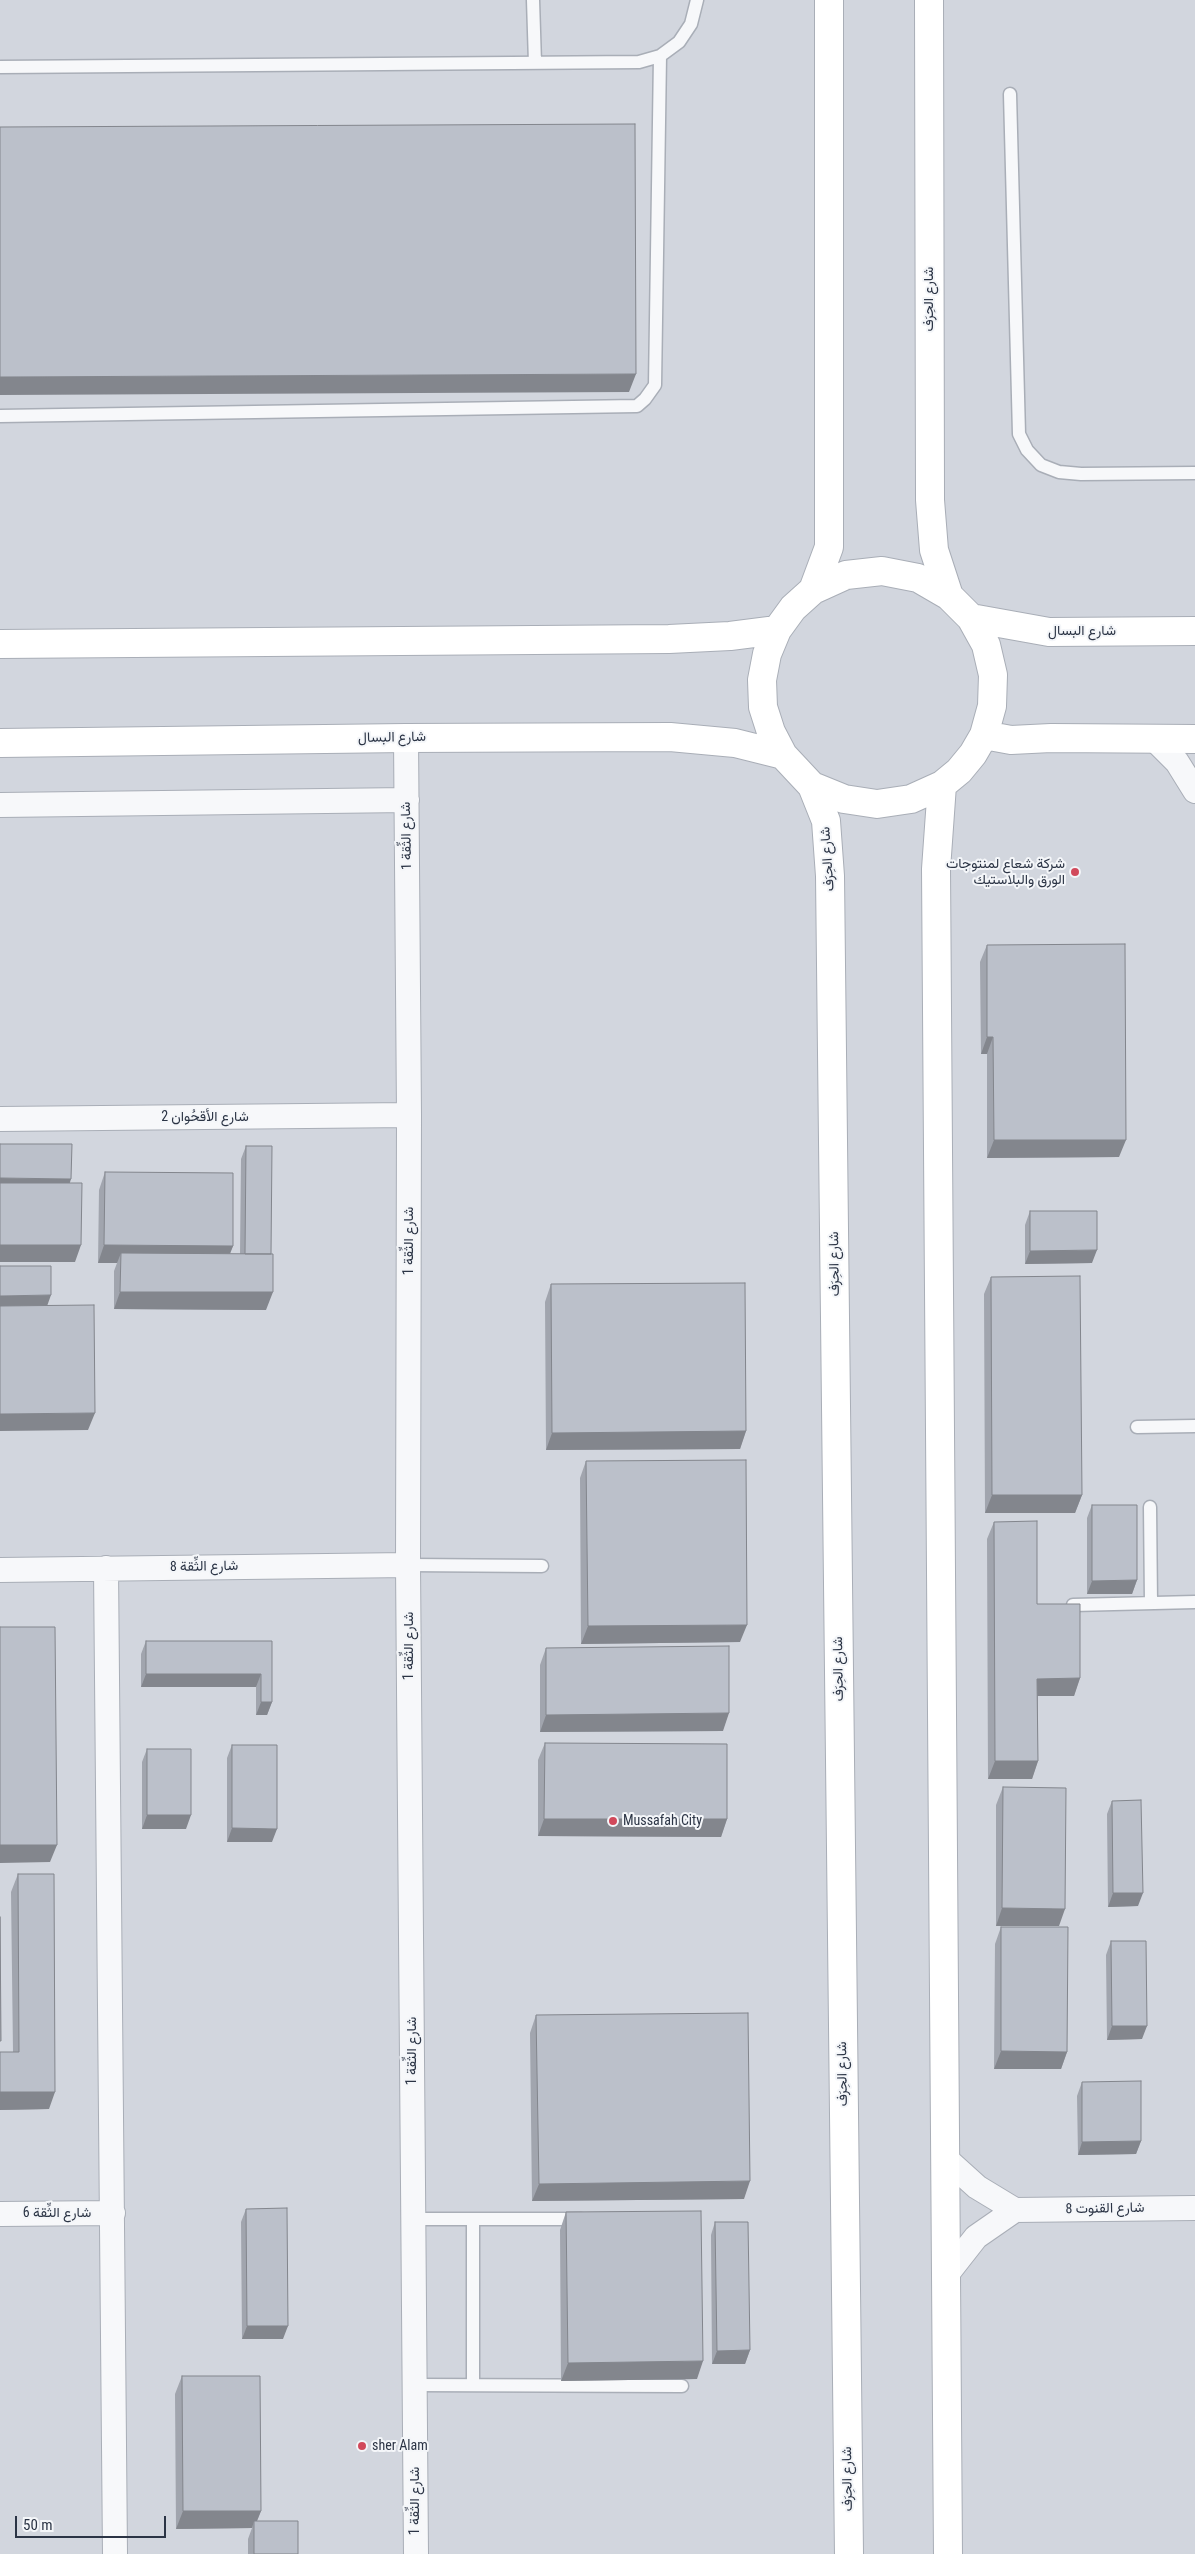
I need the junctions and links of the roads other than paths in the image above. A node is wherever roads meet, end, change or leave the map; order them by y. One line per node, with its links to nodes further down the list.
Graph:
1 (533, 0): 6 (lane)
2 (697, 0): 5 (lane)
3 (829, 0): 11 (street)
4 (929, 0): 12 (street, شارع الحِرَف)
5 (660, 56): 6 (lane); 9 (lane)
6 (535, 62): 7 (lane)
7 (0, 67)
8 (1010, 94): 10 (lane)
9 (0, 416)
10 (1195, 472)
11 (814, 590): 12 (street); 14 (street)
12 (950, 596): 13 (street)
13 (971, 618): 15 (street, شارع البسال); 17 (street)
14 (777, 630): 16 (street); 22 (street)
15 (1195, 631)
16 (0, 644)
17 (984, 735): 19 (street); 23 (street)
18 (406, 738): 21 (street, شارع البسال); 22 (street, شارع البسال); 26 (street, شارع الثِّقة 1)
19 (1153, 738): 20 (street); 25 (street)
20 (1195, 739)
21 (0, 743)
22 (783, 755): 24 (street)
23 (942, 785): 24 (street); 40 (street)
24 (812, 786): 54 (street, شارع الحِرَف)
25 (1195, 791)
26 (407, 800): 27 (street); 28 (street, شارع الثِّقة 1)
27 (0, 805)
28 (410, 1115): 29 (street, شارع الأقحُوان 2); 33 (street, شارع الثِّقة 1)
29 (0, 1118)
30 (1195, 1426): 31 (lane)
31 (1137, 1427)
32 (1150, 1507): 38 (lane)
33 (408, 1565): 34 (lane); 35 (street, شارع الثِّقة 8); 45 (street, شارع الثِّقة 1)
34 (542, 1566)
35 (106, 1568): 36 (street, شارع الثِّقة 8); 43 (street)
36 (0, 1570)
37 (1195, 1602): 38 (lane)
38 (1151, 1603): 39 (lane)
39 (1073, 1605)
40 (946, 2159): 42 (street); 48 (street)
41 (1195, 2208): 42 (street, شارع القنوت 8)
42 (1015, 2210): 48 (street)
43 (113, 2213): 44 (street, شارع الثِّقة 6); 52 (street)
44 (0, 2214)
45 (413, 2219): 46 (lane); 49 (street, شارع الثِّقة 1)
46 (473, 2219): 47 (lane); 50 (lane)
47 (598, 2219)
48 (947, 2274): 55 (street)
49 (414, 2385): 50 (lane); 53 (street, شارع الثِّقة 1)
50 (473, 2385): 51 (lane)
51 (682, 2386)
52 (115, 2554)
53 (416, 2554)
54 (849, 2554)
55 (948, 2554)

